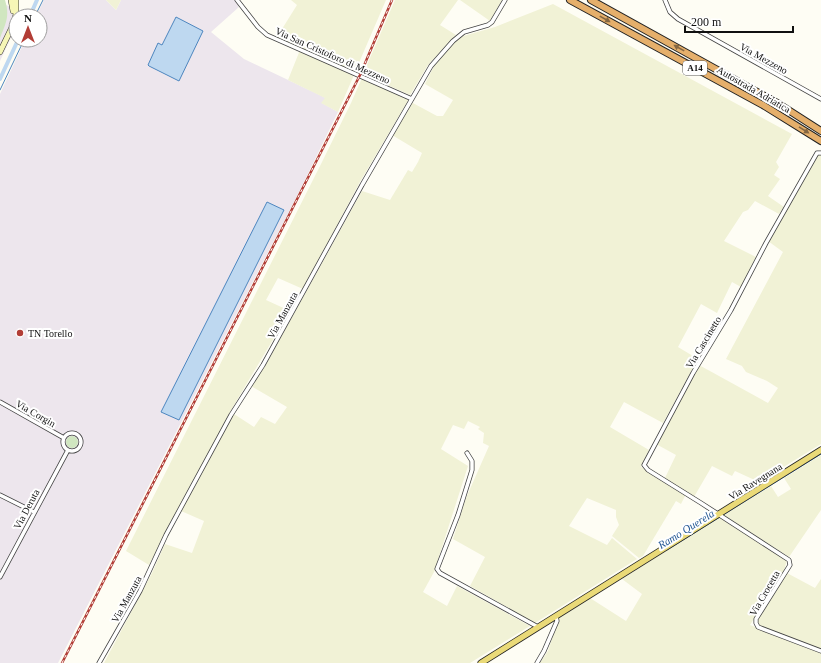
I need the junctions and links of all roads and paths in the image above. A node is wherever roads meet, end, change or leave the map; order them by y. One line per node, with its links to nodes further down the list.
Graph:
1 (11, 0): 8 (main road)
2 (16, 0): 9 (main road)
3 (237, 0): 10 (street, Via San Cristoforo di Mezzeno)
4 (505, 0): 10 (street, Via Manzuta)
5 (570, 0): 13 (highway, Autostrada Adriatica / A14, one-way to 13)
6 (591, 0): 12 (highway, Autostrada Adriatica / A14, one-way to 6)
7 (665, 0): 11 (street, Via Mezzeno)
8 (0, 47)
9 (0, 52)
10 (412, 98): 27 (street, Via Manzuta)
11 (821, 99)
12 (821, 132)
13 (820, 140)
14 (821, 153): 22 (street, Via Cascinetto)
15 (0, 402): 16 (street, Via Corgin)
16 (64, 438): 17 (street); 17 (street)
17 (68, 450): 21 (street, Via Deruta)
18 (821, 450): 22 (main road, Via Ravegnana)
19 (467, 453): 25 (street)
20 (0, 495): 21 (street)
21 (34, 512): 23 (street, Via Deruta)
22 (718, 514): 24 (main road, Via Ravegnana); 26 (street, Via Crocetta)
23 (0, 577)
24 (556, 616): 25 (main road, Via Ravegnana); 29 (street)
25 (538, 627): 28 (main road, Via Ravegnana)
26 (821, 651)
27 (99, 663)
28 (481, 663)
29 (537, 663)

